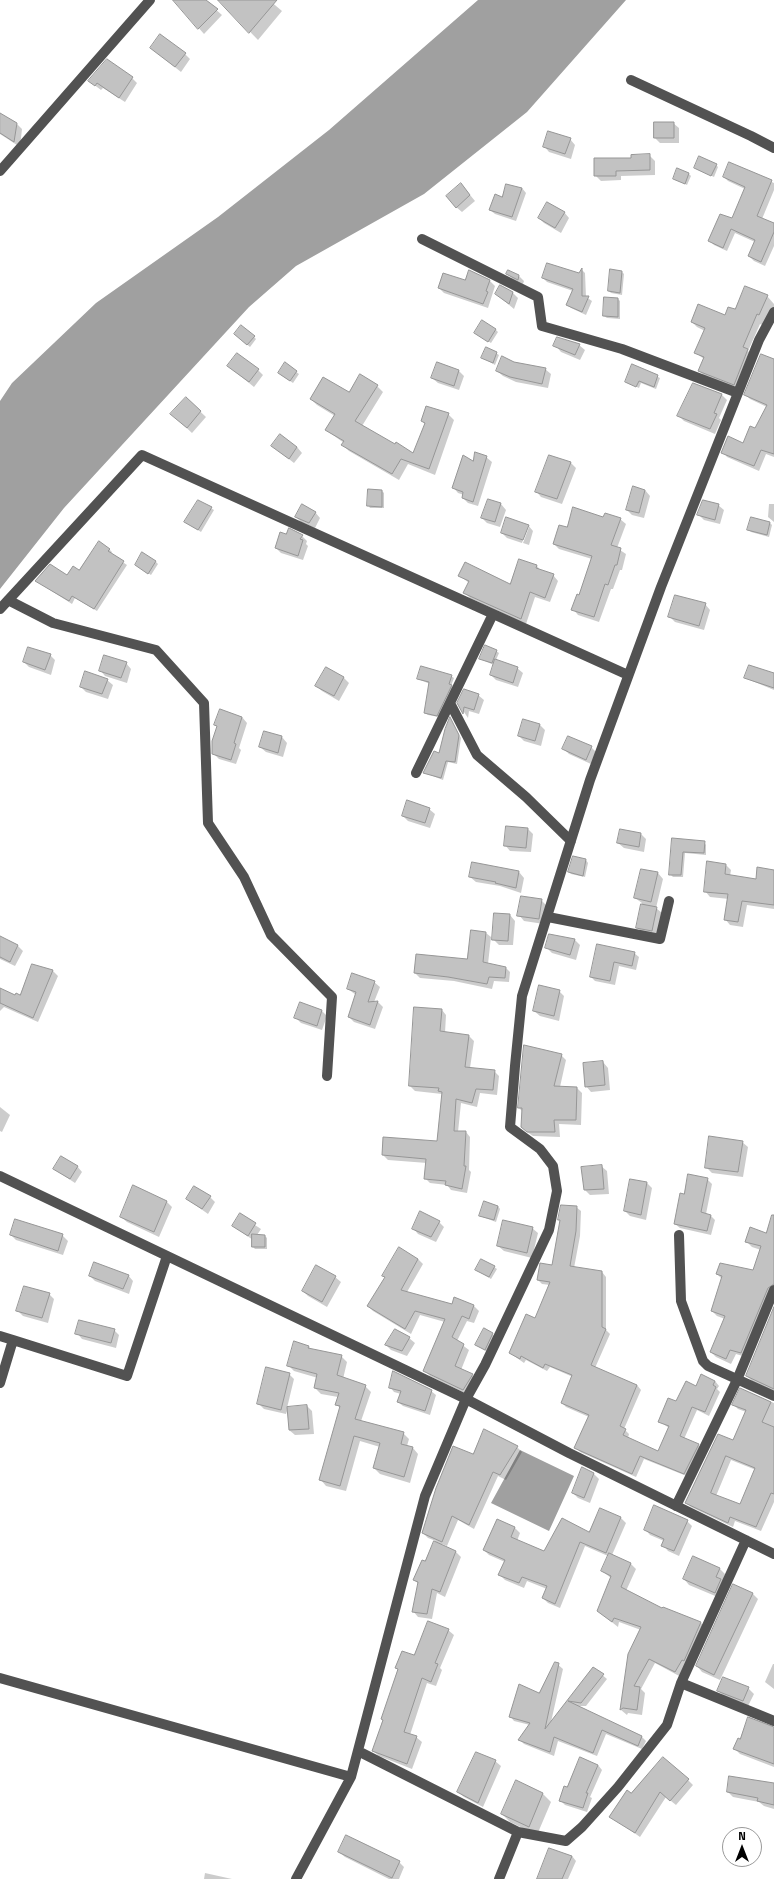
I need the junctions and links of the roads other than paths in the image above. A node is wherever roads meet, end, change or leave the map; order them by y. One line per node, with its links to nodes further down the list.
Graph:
1 (150, 0): 4 (street)
2 (631, 80): 3 (street)
3 (774, 148)
4 (0, 171)
5 (422, 239): 7 (street)
6 (774, 312): 7 (street)
7 (738, 393): 11 (street)
8 (8, 600): 9 (street); 10 (street); 17 (street)
9 (0, 609)
10 (494, 614): 11 (street); 12 (street)
11 (628, 676): 14 (street)
12 (450, 703): 13 (street); 14 (street)
13 (416, 773)
14 (571, 842): 16 (street)
15 (669, 901): 16 (street)
16 (548, 917): 27 (street)
17 (327, 1076)
18 (0, 1176): 20 (street)
19 (679, 1235): 24 (street)
20 (167, 1256): 23 (street); 27 (street)
21 (774, 1290): 24 (street)
22 (0, 1336): 23 (street)
23 (14, 1340): 25 (street)
24 (737, 1380): 26 (street); 28 (street)
25 (0, 1383)
26 (774, 1396)
27 (466, 1399): 28 (street); 34 (street)
28 (676, 1506): 29 (street)
29 (746, 1540): 30 (street); 32 (street)
30 (774, 1554)
31 (0, 1678): 35 (street)
32 (681, 1683): 33 (street); 36 (street)
33 (774, 1722)
34 (358, 1751): 35 (street); 36 (street)
35 (351, 1777): 37 (street)
36 (518, 1832): 38 (street)
37 (296, 1879)
38 (499, 1879)

